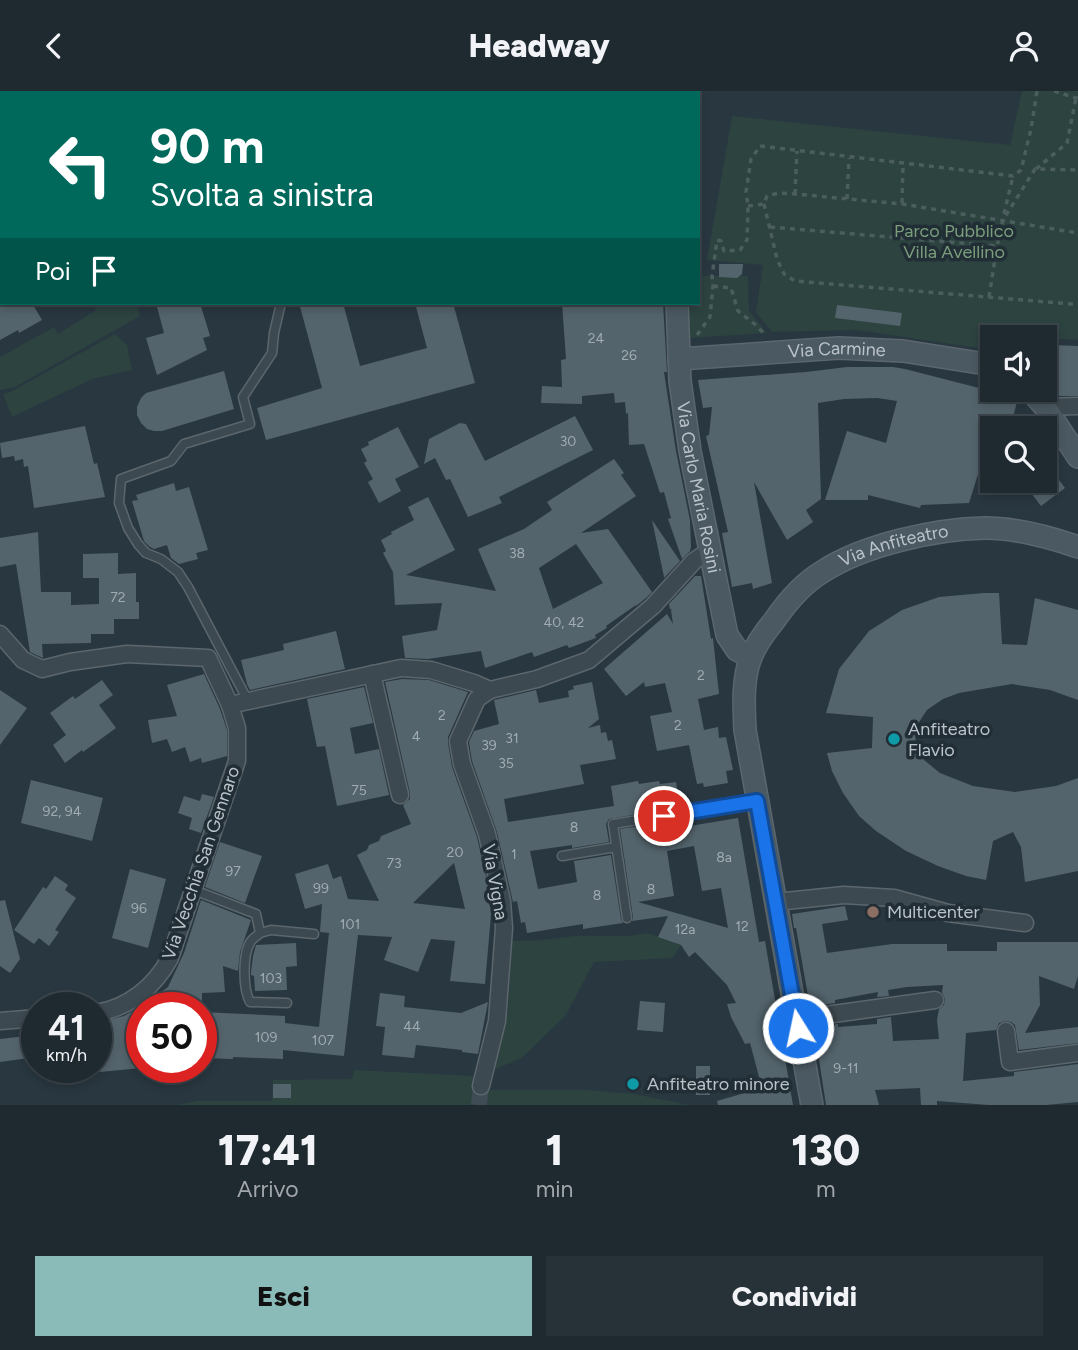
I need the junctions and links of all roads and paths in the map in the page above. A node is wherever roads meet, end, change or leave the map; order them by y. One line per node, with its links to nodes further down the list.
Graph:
1 (1037, 91): 10 (path)
2 (1054, 91): 4 (path)
3 (1078, 91): 4 (path)
4 (1077, 98): 8 (path)
5 (797, 151): 6 (path); 11 (path); 15 (path)
6 (849, 158): 7 (path); 12 (path)
7 (903, 164): 10 (path); 14 (path)
8 (1035, 169): 9 (path); 16 (path)
9 (1078, 170)
10 (1013, 176): 16 (path)
11 (795, 194): 12 (path); 13 (path)
12 (847, 199): 14 (path)
13 (764, 204): 15 (path); 17 (path)
14 (902, 204): 16 (path)
15 (748, 206): 20 (path)
16 (1003, 220): 18 (path); 19 (path)
17 (770, 227): 19 (path); 21 (path)
18 (1078, 233)
19 (997, 246): 21 (path)
20 (713, 286): 25 (path); 26 (path)
21 (989, 297): 22 (path)
22 (1078, 303)
23 (281, 305): 38 (lane)
24 (677, 305): 26 (main road, Via Carlo Maria Rosini)
25 (770, 354): 26 (main road, Via Carmine); 27 (main road, Via Carmine)
26 (679, 359): 33 (main road, Via Carlo Maria Rosini)
27 (980, 363)
28 (1041, 402): 30 (main road)
29 (1078, 406): 30 (street)
30 (1045, 407): 31 (main road)
31 (1078, 457)
32 (1078, 547): 35 (main road, Via Anfiteatro)
33 (710, 550): 35 (main road, Via Carlo Maria Rosini); 37 (street)
34 (1, 637): 39 (street, Via Vecchia San Gennaro)
35 (751, 657): 41 (main road, Via Anfiteatro)
36 (372, 674): 37 (street); 38 (street); 40 (street)
37 (490, 690): 58 (street, Via Vigna)
38 (248, 701): 39 (street)
39 (230, 705): 44 (street, Via Vecchia San Gennaro)
40 (400, 795)
41 (757, 801): 42 (lane); 45 (main road, Via Anfiteatro)
42 (616, 847): 43 (lane); 46 (lane)
43 (562, 856)
44 (194, 890): 48 (lane); 52 (street, Via Vecchia San Gennaro)
45 (776, 902): 47 (street); 54 (main road, Via Anfiteatro)
46 (627, 918)
47 (1025, 923)
48 (260, 933): 49 (lane); 51 (lane)
49 (314, 933)
50 (935, 1000): 54 (street)
51 (287, 1003)
52 (112, 1008)
53 (21, 1019): 55 (street)
54 (797, 1019): 59 (main road, Via Anfiteatro)
55 (0, 1021)
56 (1006, 1031): 57 (street)
57 (1078, 1053)
58 (481, 1087)
59 (812, 1105)

